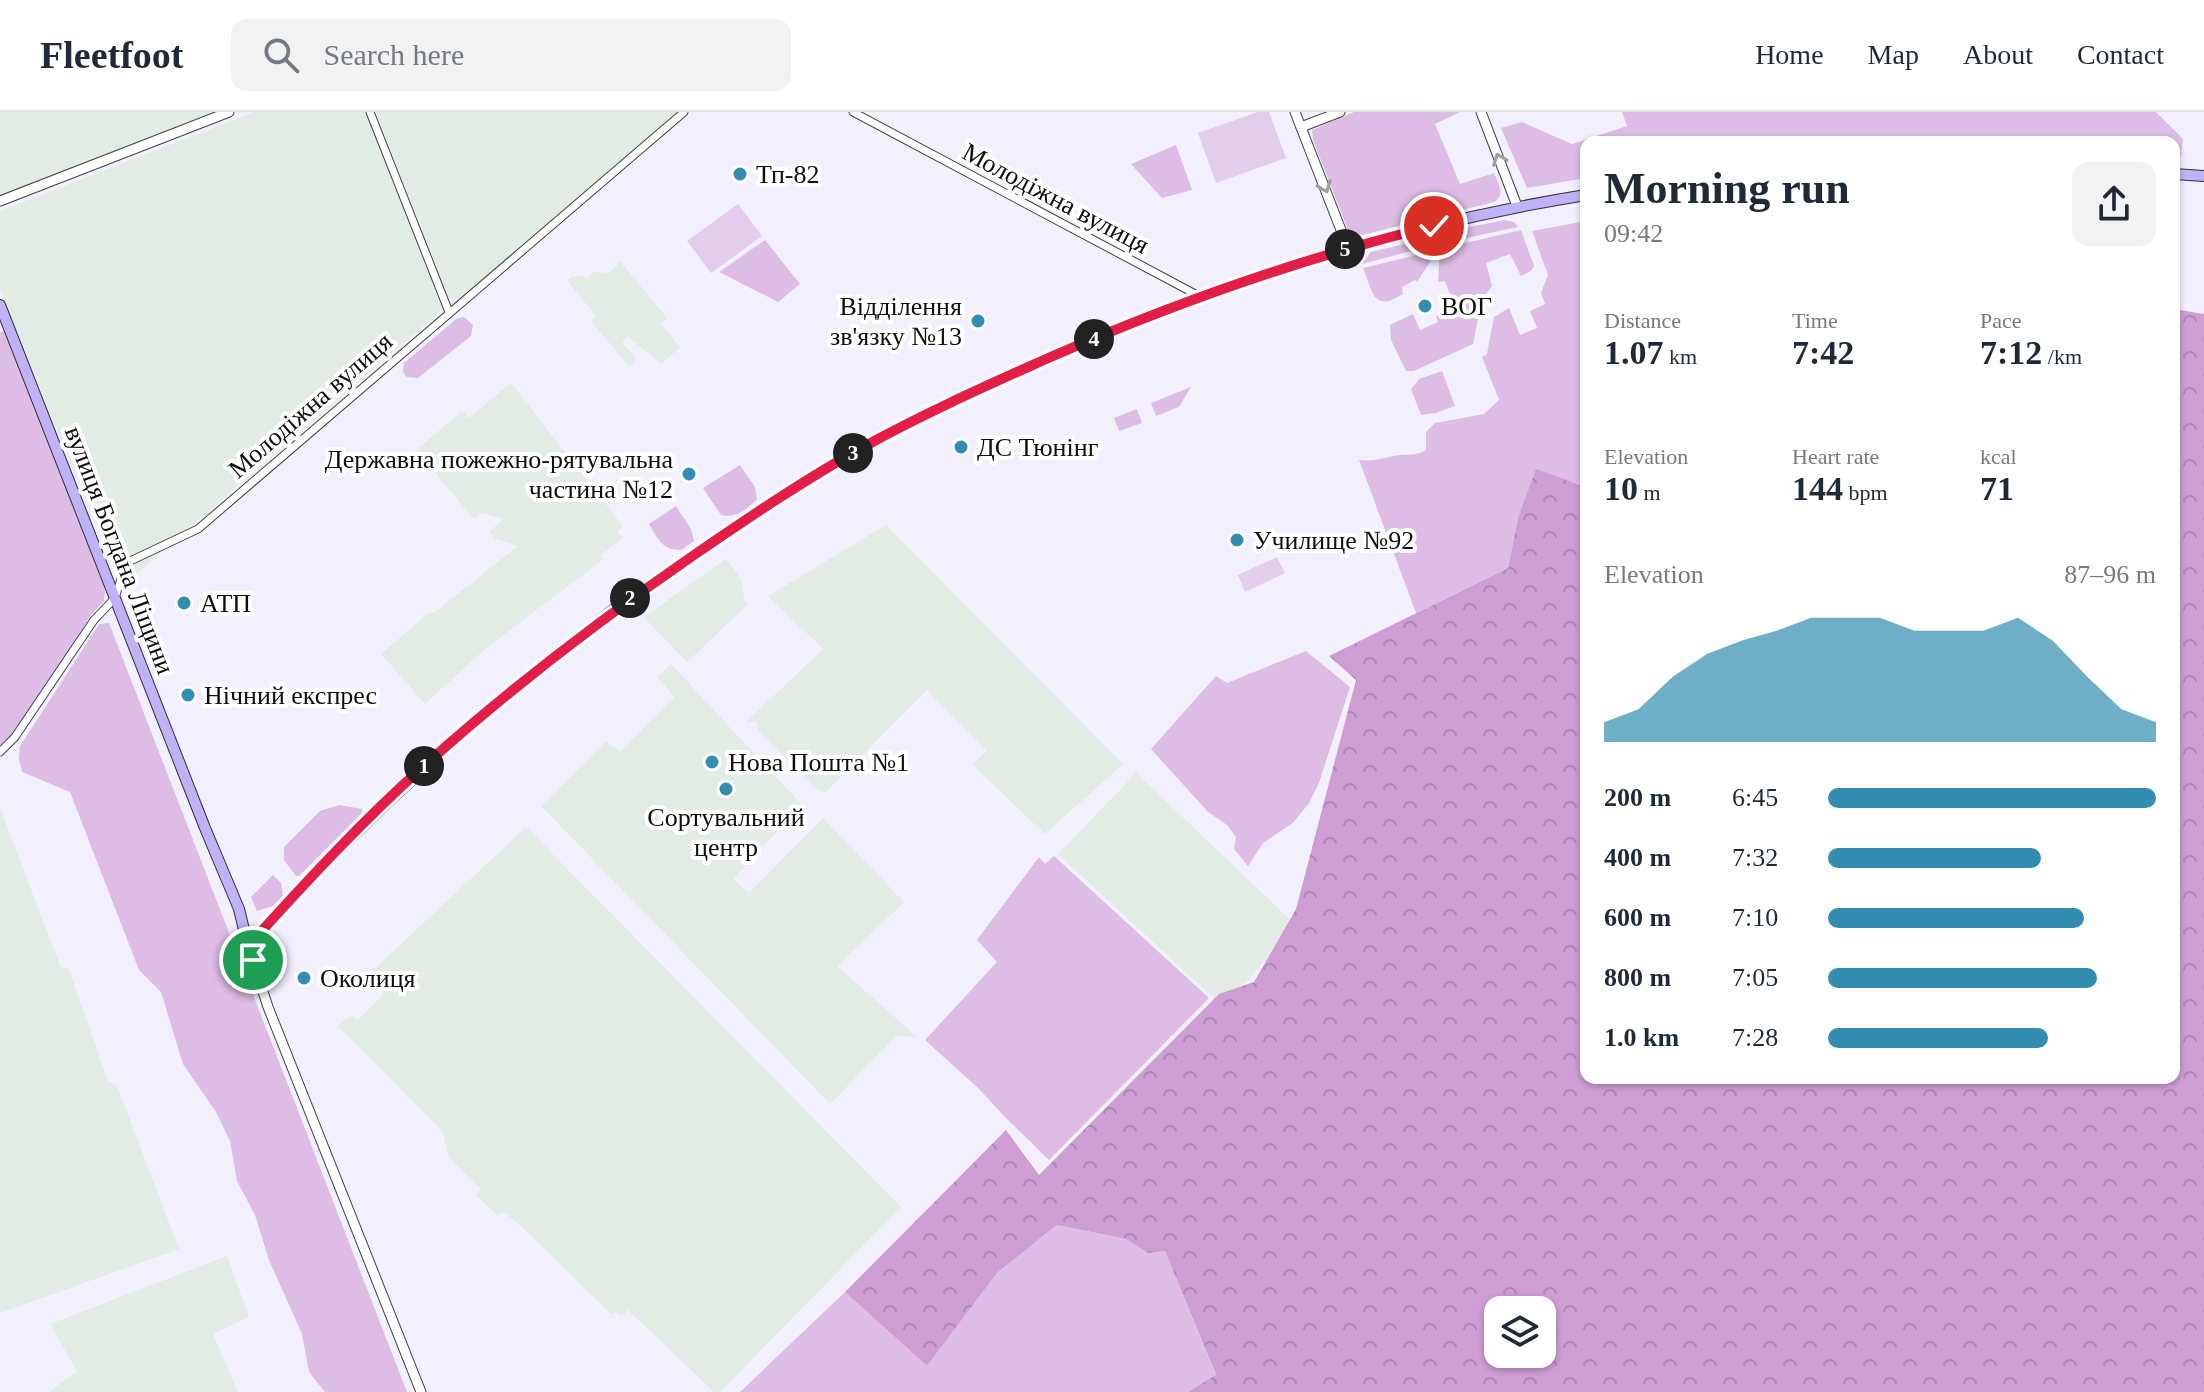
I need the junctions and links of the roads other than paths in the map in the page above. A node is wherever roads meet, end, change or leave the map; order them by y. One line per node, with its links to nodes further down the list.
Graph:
1 (229, 112): 12 (street)
2 (370, 112): 17 (street)
3 (684, 112): 17 (street, Молодіжна вулиця)
4 (853, 112): 15 (street, Молодіжна вулиця)
5 (1295, 112): 8 (street)
6 (1340, 112): 8 (street)
7 (1481, 112): 13 (street, one-way to 7)
8 (1301, 127): 14 (street, one-way to 14)
9 (2180, 174): 10 (main road)
10 (2204, 176)
11 (1580, 196): 13 (main road)
12 (0, 201)
13 (1517, 206): 14 (main road)
14 (1348, 248): 15 (main road)
15 (1199, 296): 20 (main road)
16 (0, 305): 18 (main road, вулиця Богдана Ліщини)
17 (449, 312): 18 (street, Молодіжна вулиця)
18 (115, 598): 19 (street, Молодіжна вулиця); 20 (main road, вулиця Богдана Ліщини)
19 (0, 752)
20 (248, 946): 21 (street)
21 (421, 1392)

